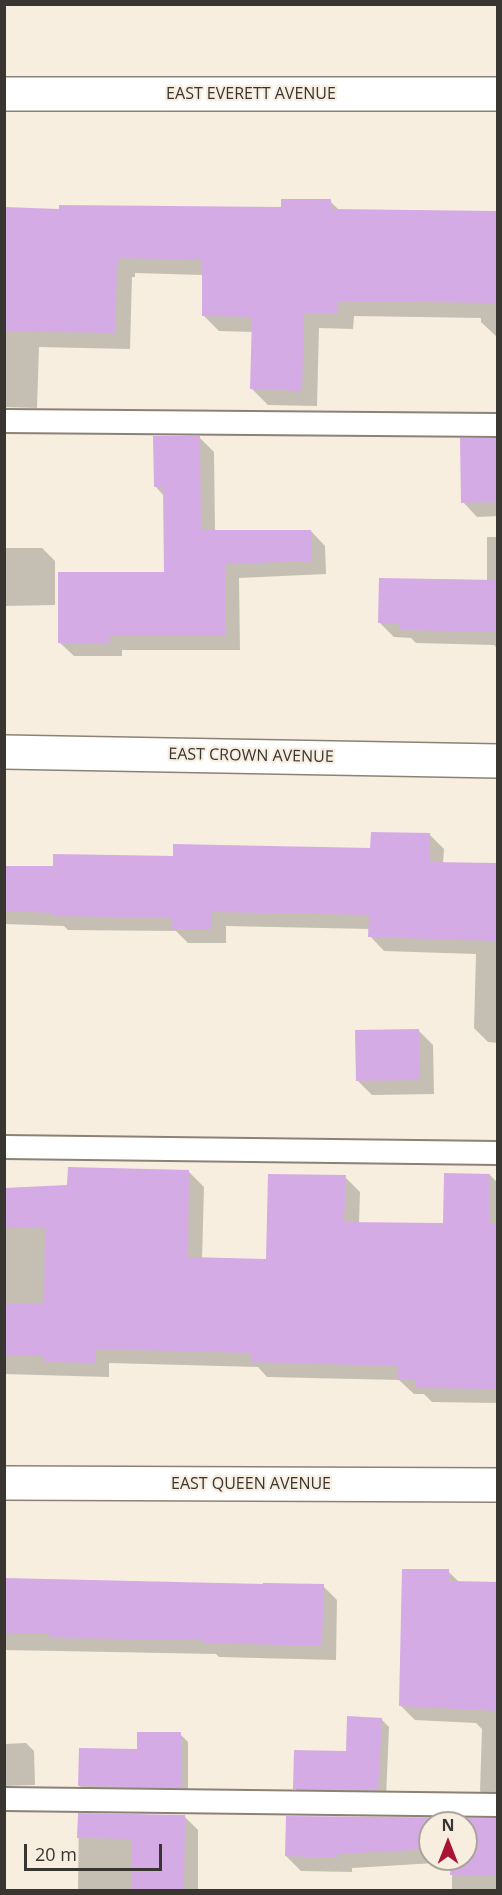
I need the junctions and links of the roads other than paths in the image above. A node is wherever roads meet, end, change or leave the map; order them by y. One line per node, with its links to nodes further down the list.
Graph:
1 (4, 94): 2 (street, EAST EVERETT AVENUE)
2 (498, 94)
3 (4, 421): 4 (lane)
4 (498, 425)
5 (4, 752): 6 (street, EAST CROWN AVENUE)
6 (498, 761)
7 (4, 1147): 8 (lane)
8 (498, 1153)
9 (4, 1483): 10 (street, EAST QUEEN AVENUE)
10 (498, 1485)
11 (4, 1799): 12 (lane)
12 (498, 1804)

